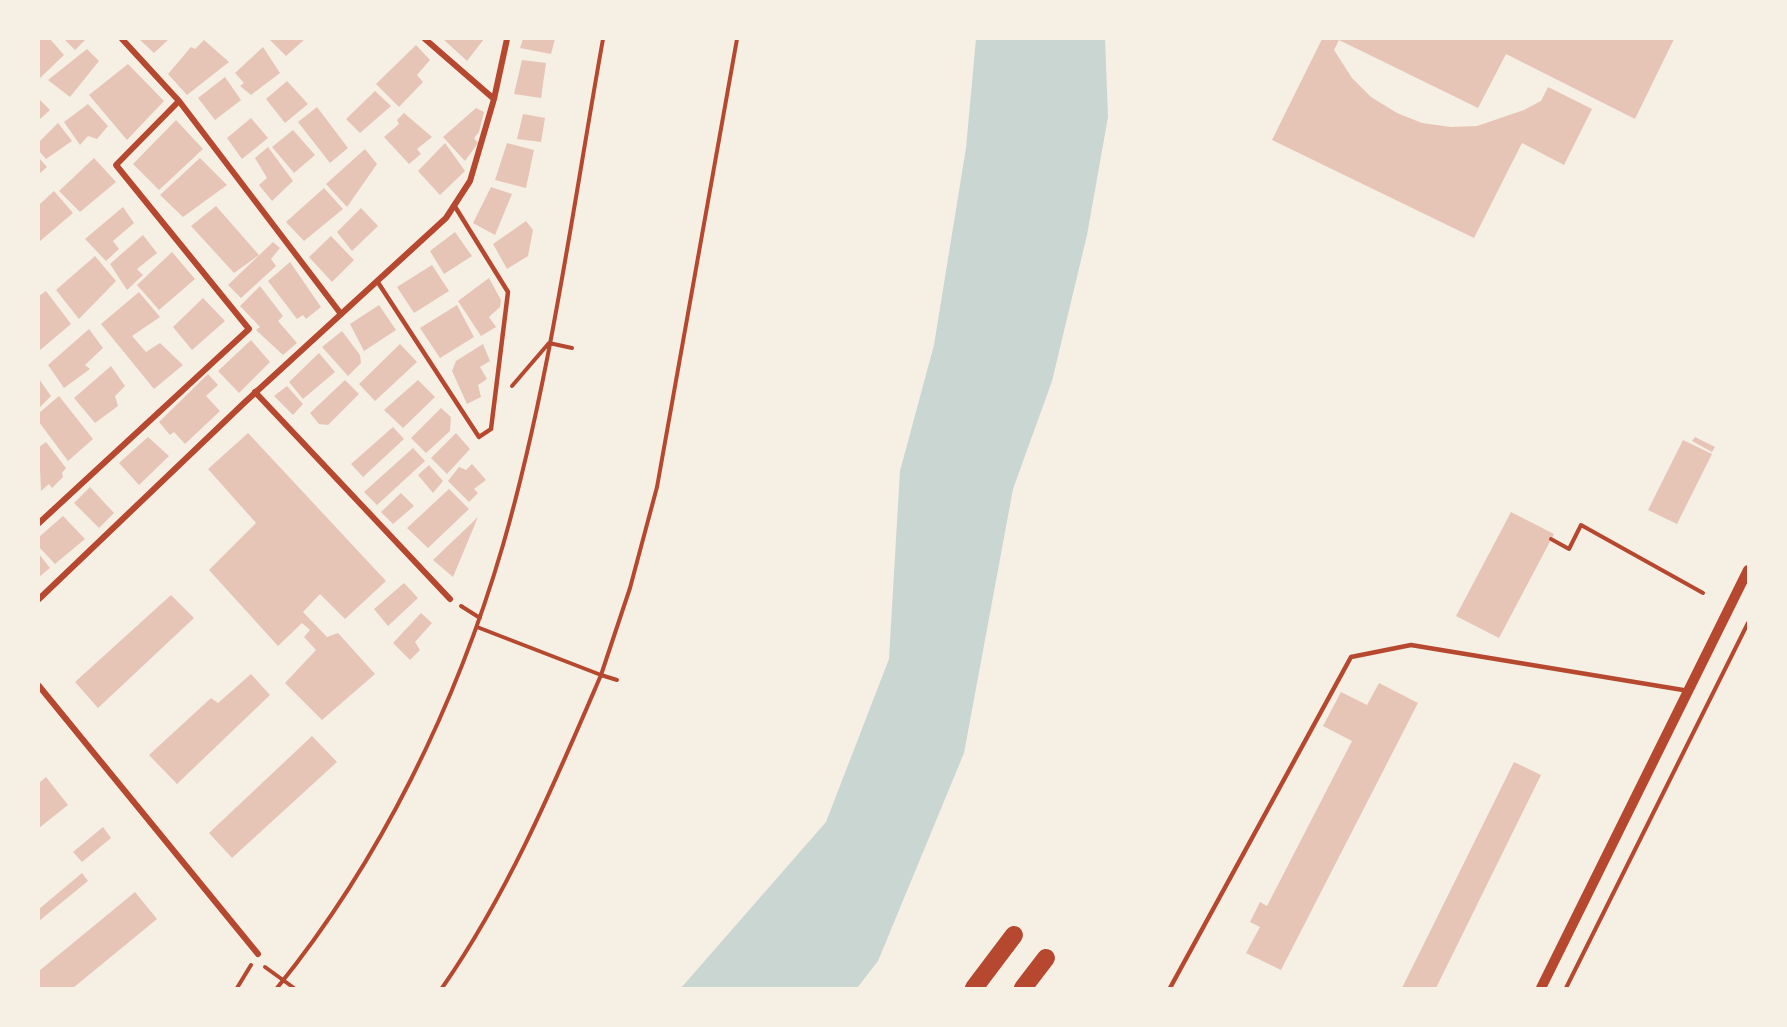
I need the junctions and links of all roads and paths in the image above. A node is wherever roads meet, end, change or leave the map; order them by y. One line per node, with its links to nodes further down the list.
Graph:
1 (122, 39): 7 (street)
2 (425, 39): 6 (street)
3 (507, 39): 6 (street)
4 (603, 39): 11 (path)
5 (737, 39): 25 (path)
6 (494, 99): 8 (street)
7 (179, 101): 10 (street); 15 (street)
8 (454, 205): 9 (street); 14 (lane)
9 (377, 281): 10 (street); 14 (lane)
10 (341, 314): 13 (street)
11 (549, 343): 12 (path); 14 (path); 22 (path)
12 (572, 348)
13 (255, 392): 19 (street); 20 (street)
14 (494, 407)
15 (39, 523)
16 (1551, 539): 18 (path)
17 (1748, 570): 28 (street)
18 (1703, 592)
19 (39, 599)
20 (450, 599)
21 (474, 614): 22 (path)
22 (480, 618): 24 (path)
23 (1748, 623): 41 (path)
24 (477, 627): 25 (path); 32 (path)
25 (601, 675): 26 (path); 36 (path)
26 (617, 680)
27 (39, 686): 30 (street)
28 (1689, 691): 39 (lane); 40 (street)
29 (1014, 935): 37 (highway)
30 (256, 957): 33 (path)
31 (1046, 958): 38 (highway)
32 (282, 978): 34 (path); 35 (path)
33 (237, 988)
34 (277, 988)
35 (294, 988)
36 (442, 988)
37 (974, 988)
38 (1023, 988)
39 (1170, 988)
40 (1541, 988)
41 (1566, 988)

